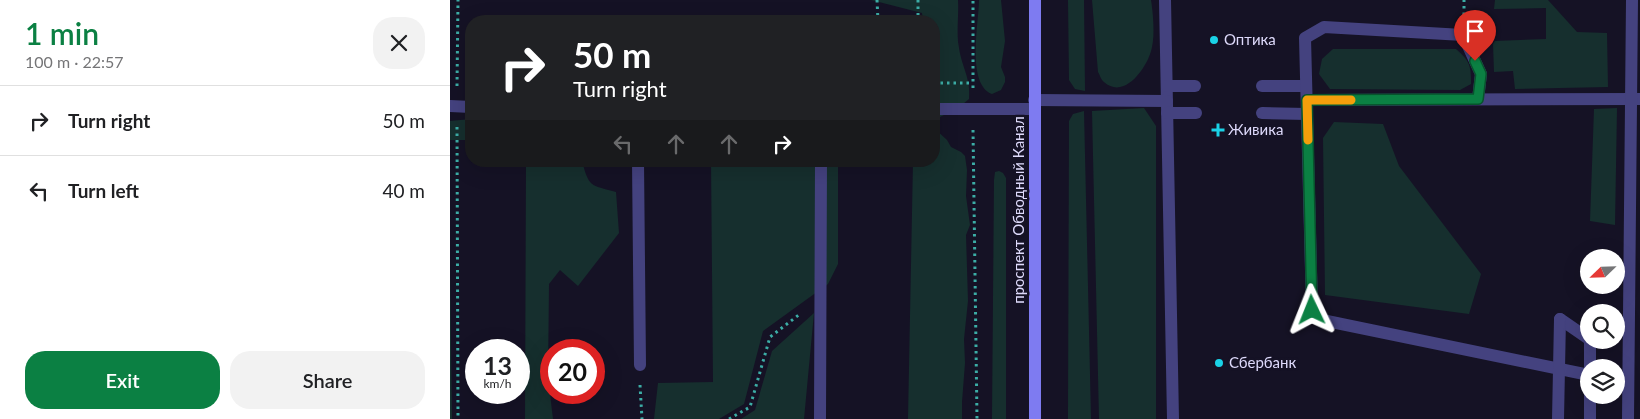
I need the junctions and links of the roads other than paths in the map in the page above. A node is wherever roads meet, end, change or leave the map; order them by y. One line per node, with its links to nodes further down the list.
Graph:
1 (1035, 0): 11 (main road, проспект Обводный Канал)
2 (1165, 0): 4 (lane)
3 (1632, 0): 9 (lane)
4 (1167, 86): 5 (lane); 12 (lane)
5 (1195, 86)
6 (1262, 86): 7 (lane)
7 (1306, 86): 8 (lane); 10 (lane)
8 (1478, 99): 9 (lane); 10 (lane)
9 (1635, 99): 29 (lane)
10 (1307, 100): 16 (lane)
11 (1035, 105): 12 (lane); 13 (lane); 25 (main road, проспект Обводный Канал)
12 (1167, 107): 14 (lane); 26 (lane)
13 (940, 109)
14 (1196, 113)
15 (1262, 113): 16 (lane)
16 (1307, 114): 21 (lane)
17 (638, 167): 20 (lane)
18 (821, 167): 24 (lane)
19 (1580, 333): 21 (lane)
20 (640, 365)
21 (1559, 369): 22 (lane); 27 (lane)
22 (1580, 373)
23 (1590, 404): 28 (lane)
24 (820, 419)
25 (1036, 419)
26 (1173, 419)
27 (1558, 419)
28 (1590, 419)
29 (1628, 419)

